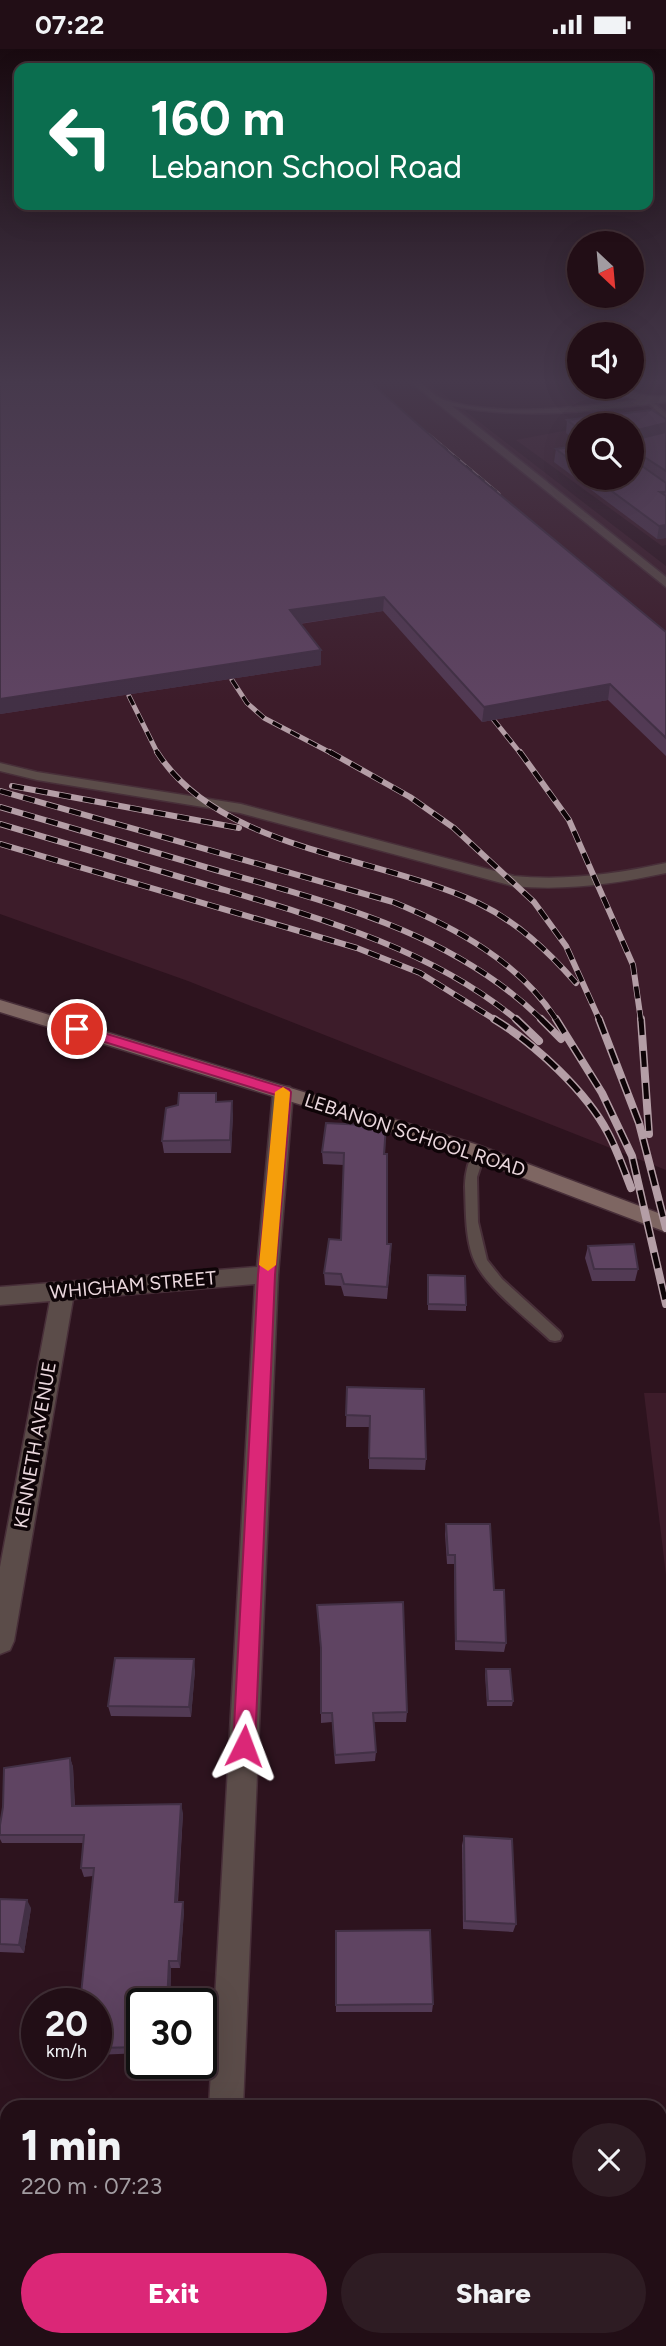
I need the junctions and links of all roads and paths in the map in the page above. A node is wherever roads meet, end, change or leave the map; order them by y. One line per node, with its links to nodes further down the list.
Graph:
1 (548, 487): 2 (street)
2 (666, 583)
3 (0, 767): 4 (street)
4 (666, 868)
5 (0, 1006): 6 (street, LEBANON SCHOOL ROAD)
6 (283, 1092): 7 (street, LEBANON SCHOOL ROAD); 9 (street)
7 (479, 1153): 8 (street, LEBANON SCHOOL ROAD); 12 (lane)
8 (666, 1224)
9 (267, 1275): 10 (street, WHIGHAM STREET); 14 (street)
10 (63, 1290): 11 (street, WHIGHAM STREET); 13 (street, KENNETH AVENUE)
11 (0, 1296)
12 (555, 1336)
13 (0, 1640)
14 (226, 2100)

